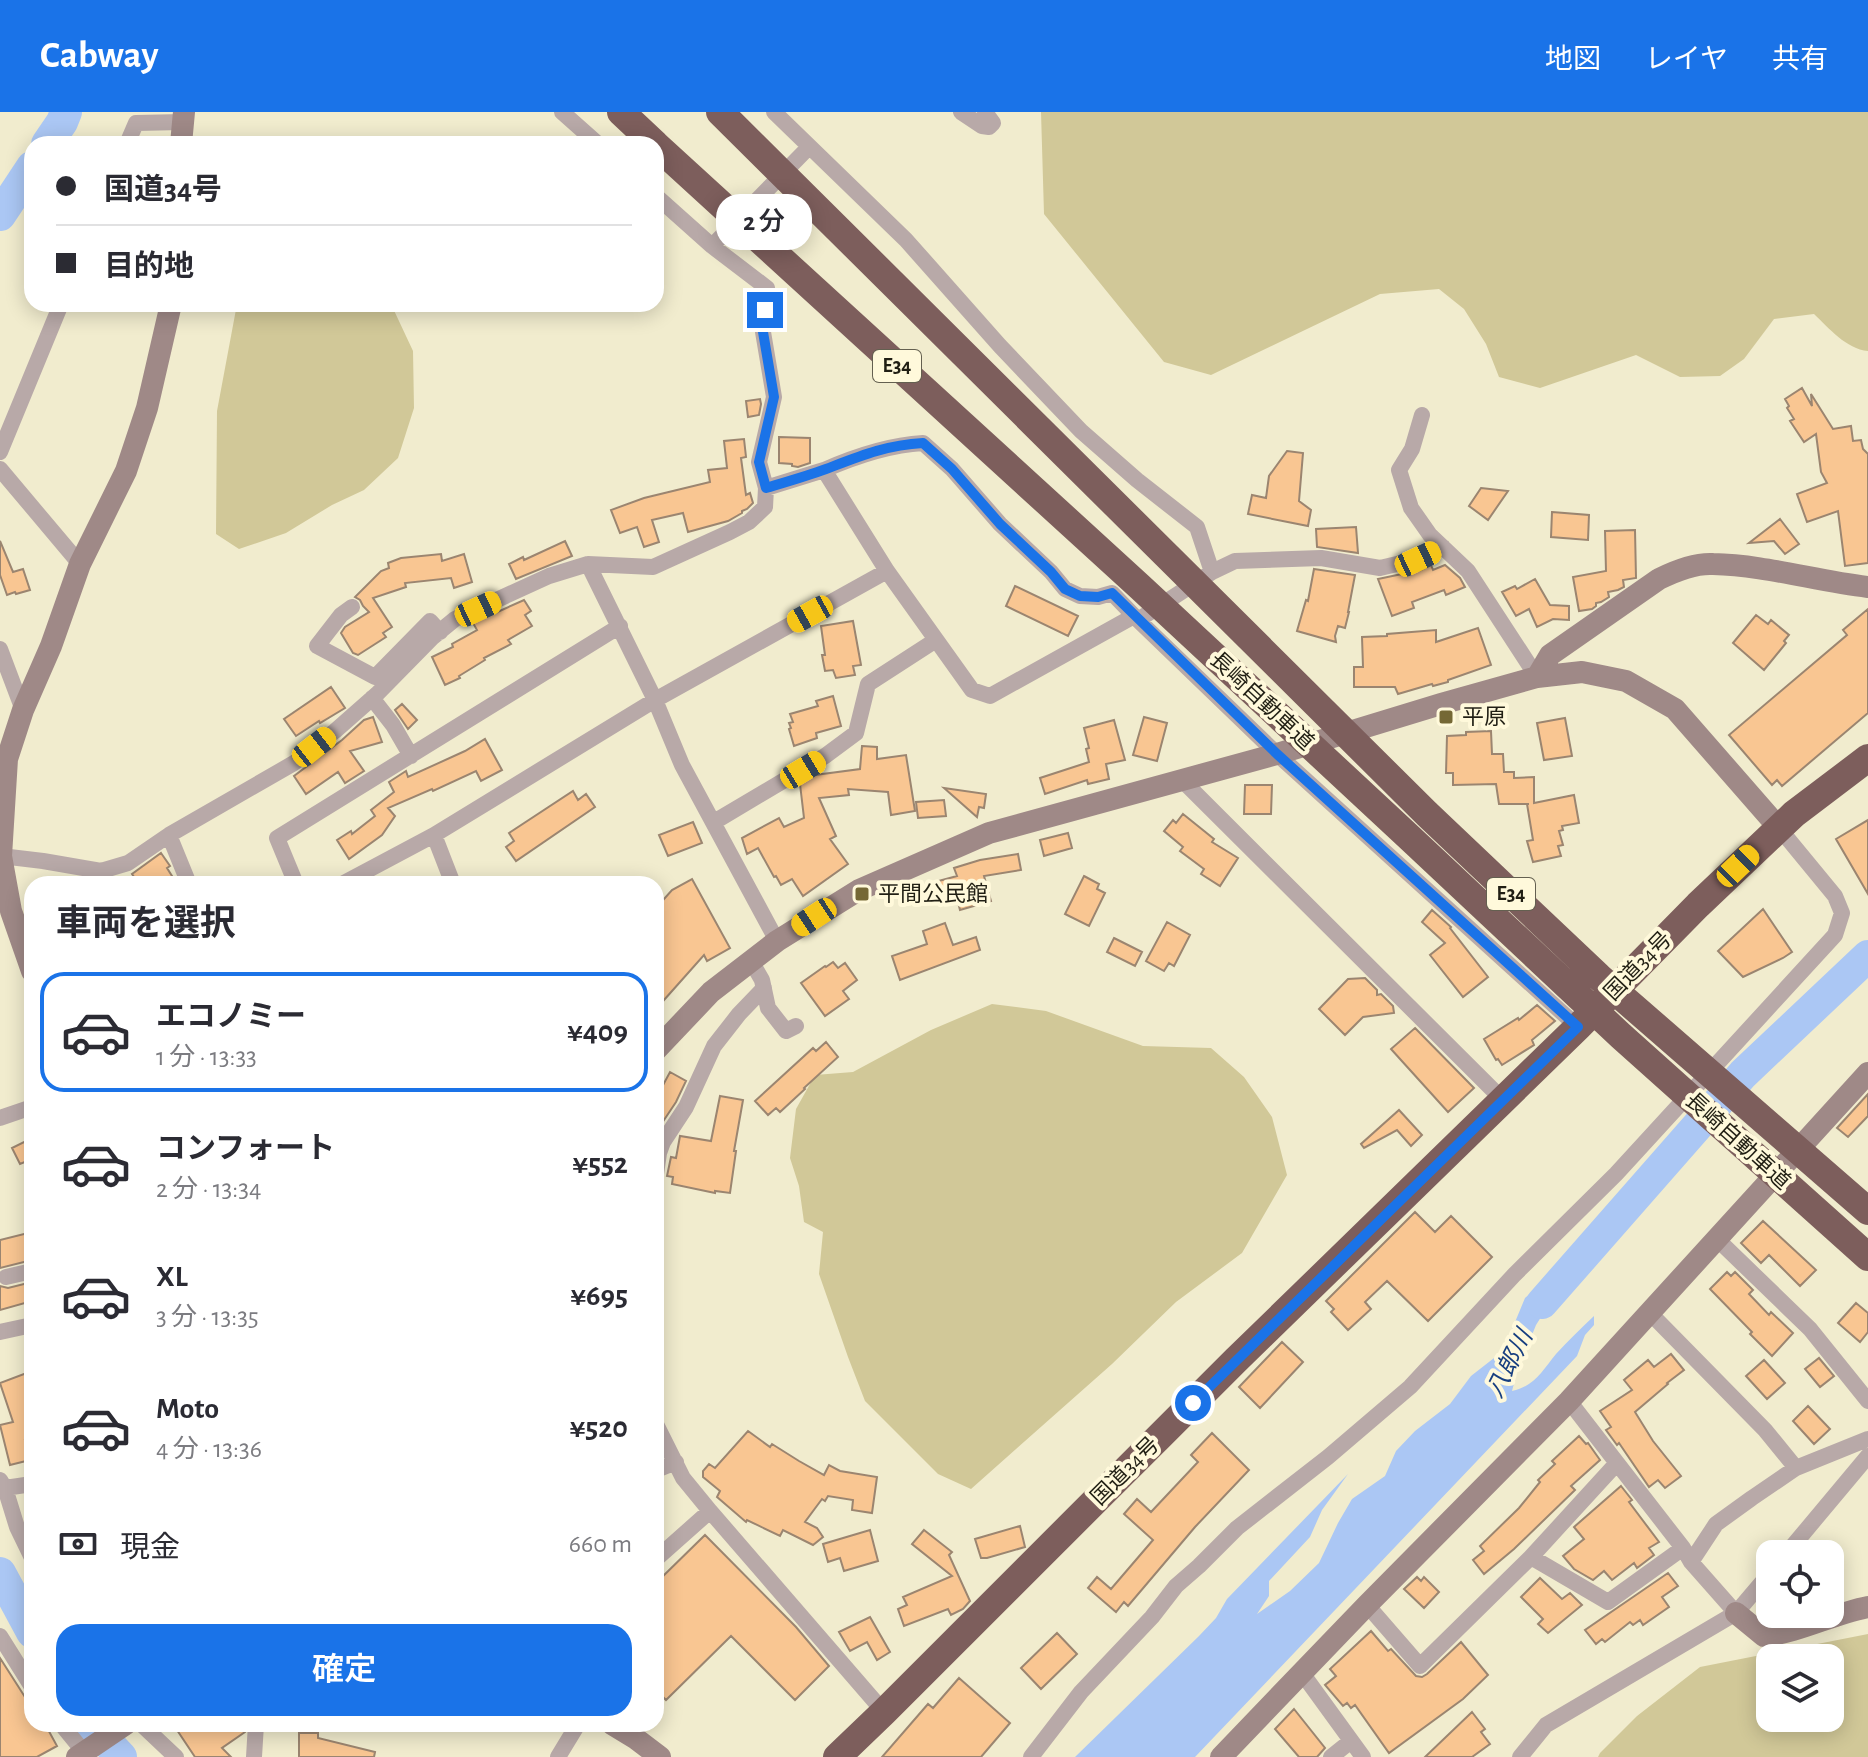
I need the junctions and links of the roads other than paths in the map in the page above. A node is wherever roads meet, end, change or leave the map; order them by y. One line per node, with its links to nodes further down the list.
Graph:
1 (562, 112): 9 (street)
2 (621, 112): 10 (highway, 長崎自動車道 / E34)
3 (720, 112): 64 (highway, 長崎自動車道 / E34)
4 (774, 112): 11 (street)
5 (961, 112): 6 (street)
6 (985, 112)
7 (183, 126): 8 (street)
8 (130, 136)
9 (589, 136)
10 (647, 136)
11 (809, 147): 14 (street); 26 (street)
12 (664, 151): 66 (highway, 長崎自動車道 / E34)
13 (664, 203): 14 (street)
14 (712, 246): 21 (street)
15 (58, 312): 18 (street)
16 (169, 312): 23 (street)
17 (1422, 415): 22 (street)
18 (0, 452)
19 (0, 469): 23 (street)
20 (824, 470): 21 (street); 25 (street); 29 (street)
21 (766, 488): 24 (street)
22 (1443, 547): 26 (street); 34 (street)
23 (80, 564): 37 (street)
24 (588, 564): 30 (street); 31 (street)
25 (887, 571): 32 (street); 36 (street)
26 (1212, 572): 29 (street)
27 (1868, 587): 34 (street)
28 (352, 607): 31 (street)
29 (1136, 618): 32 (street); 38 (street)
30 (620, 626): 36 (street); 39 (street)
31 (440, 632): 35 (street)
32 (936, 640): 43 (street)
33 (0, 649): 37 (street)
34 (1537, 677): 38 (street); 44 (street)
35 (372, 698): 39 (street); 45 (street)
36 (655, 700): 43 (street); 46 (street)
37 (23, 710): 41 (street)
38 (1277, 754): 42 (street); 57 (street)
39 (411, 756): 49 (street)
40 (1868, 758): 44 (highway, 国道34号)
41 (4, 759): 47 (street)
42 (1182, 780): 52 (street); 60 (street)
43 (714, 822): 52 (street)
44 (1779, 828): 57 (highway, 国道34号); 110 (street)
45 (169, 835): 47 (street); 48 (street)
46 (434, 835): 50 (street); 51 (street)
47 (1, 856): 53 (street)
48 (186, 876)
49 (293, 876)
50 (357, 876)
51 (450, 876)
52 (777, 941): 54 (street)
53 (24, 948)
54 (751, 961): 55 (street); 58 (street)
55 (764, 988): 56 (street); 63 (street)
56 (796, 1026)
57 (1578, 1027): 60 (highway, 国道34号)
58 (664, 1042)
59 (1868, 1073): 65 (street)
60 (1503, 1100): 96 (highway, 国道34号)
61 (24, 1110): 62 (street)
62 (0, 1118)
63 (664, 1140)
64 (1868, 1211)
65 (1717, 1239): 69 (street); 73 (street)
66 (1868, 1257)
67 (24, 1273): 68 (street)
68 (6, 1277)
69 (1649, 1312): 72 (street); 80 (street)
70 (24, 1327): 71 (street)
71 (0, 1332)
72 (1569, 1401): 78 (street); 90 (street)
73 (1868, 1401)
74 (664, 1439): 77 (street)
75 (1868, 1439): 80 (street)
76 (1868, 1456): 84 (street)
77 (676, 1462): 79 (street); 83 (street)
78 (1617, 1463): 87 (street); 88 (street)
79 (664, 1467)
80 (1796, 1468): 87 (street)
81 (2, 1484): 82 (street); 85 (street)
82 (24, 1484)
83 (710, 1511): 86 (street); 96 (street)
84 (1798, 1540)
85 (24, 1541)
86 (664, 1552)
87 (1687, 1555): 88 (street); 92 (street)
88 (1531, 1557): 90 (street)
89 (1756, 1589): 92 (street)
90 (1367, 1605): 94 (street)
91 (1868, 1607): 92 (street)
92 (1736, 1613): 114 (street)
93 (0, 1636): 95 (street)
94 (1302, 1673): 103 (street); 111 (street)
95 (24, 1674)
96 (884, 1712): 109 (highway, 国道34号)
97 (67, 1732): 104 (street)
98 (115, 1732): 104 (street)
99 (149, 1732): 105 (street)
100 (256, 1732): 106 (street)
101 (573, 1732): 107 (street)
102 (625, 1732): 108 (street)
103 (1351, 1741): 112 (street); 113 (street)
104 (84, 1755)
105 (176, 1757)
106 (254, 1757)
107 (558, 1757)
108 (660, 1757)
109 (837, 1757)
110 (1031, 1757)
111 (1221, 1757)
112 (1331, 1757)
113 (1363, 1757)
114 (1520, 1757)

